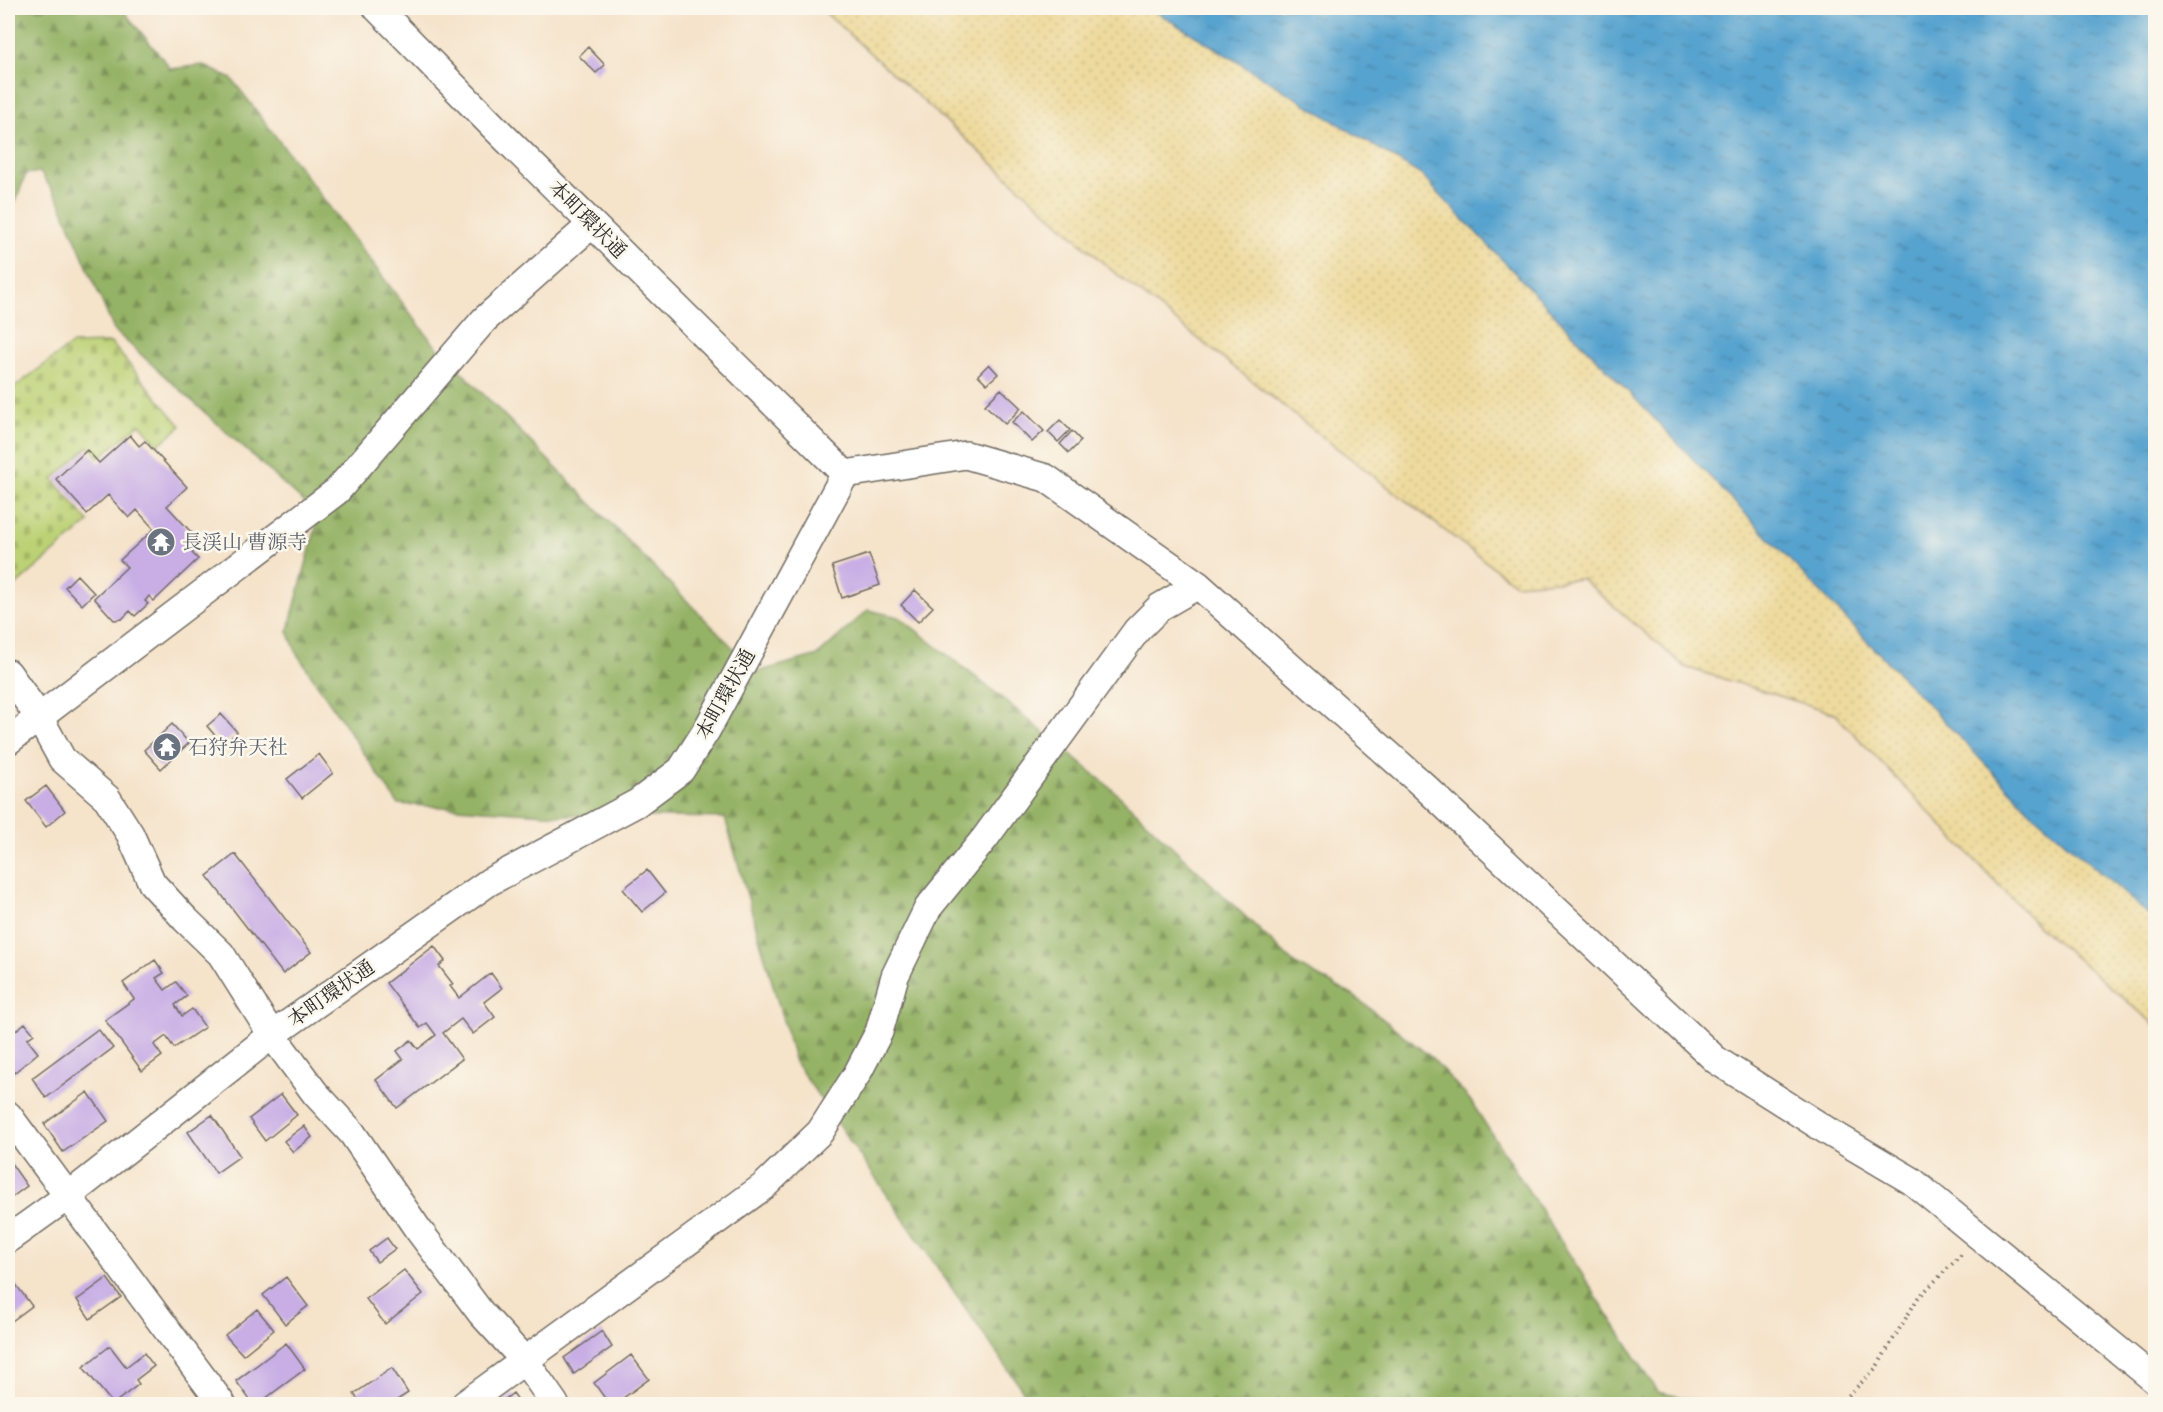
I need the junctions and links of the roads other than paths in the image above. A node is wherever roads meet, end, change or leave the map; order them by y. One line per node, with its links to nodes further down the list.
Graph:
1 (377, 8): 2 (street, 本町環状通)
2 (592, 224): 3 (street, 本町環状通); 6 (street)
3 (845, 474): 4 (street); 8 (street, 本町環状通)
4 (1198, 585): 12 (street); 13 (street)
5 (8, 673): 6 (street)
6 (39, 717): 7 (street); 8 (street)
7 (8, 741)
8 (272, 1035): 10 (street, 本町環状通); 12 (street)
9 (8, 1115): 10 (street)
10 (68, 1196): 11 (street, 本町環状通); 14 (street)
11 (8, 1239)
12 (525, 1361): 15 (street); 16 (street)
13 (2156, 1381)
14 (222, 1404)
15 (465, 1404)
16 (555, 1404)

